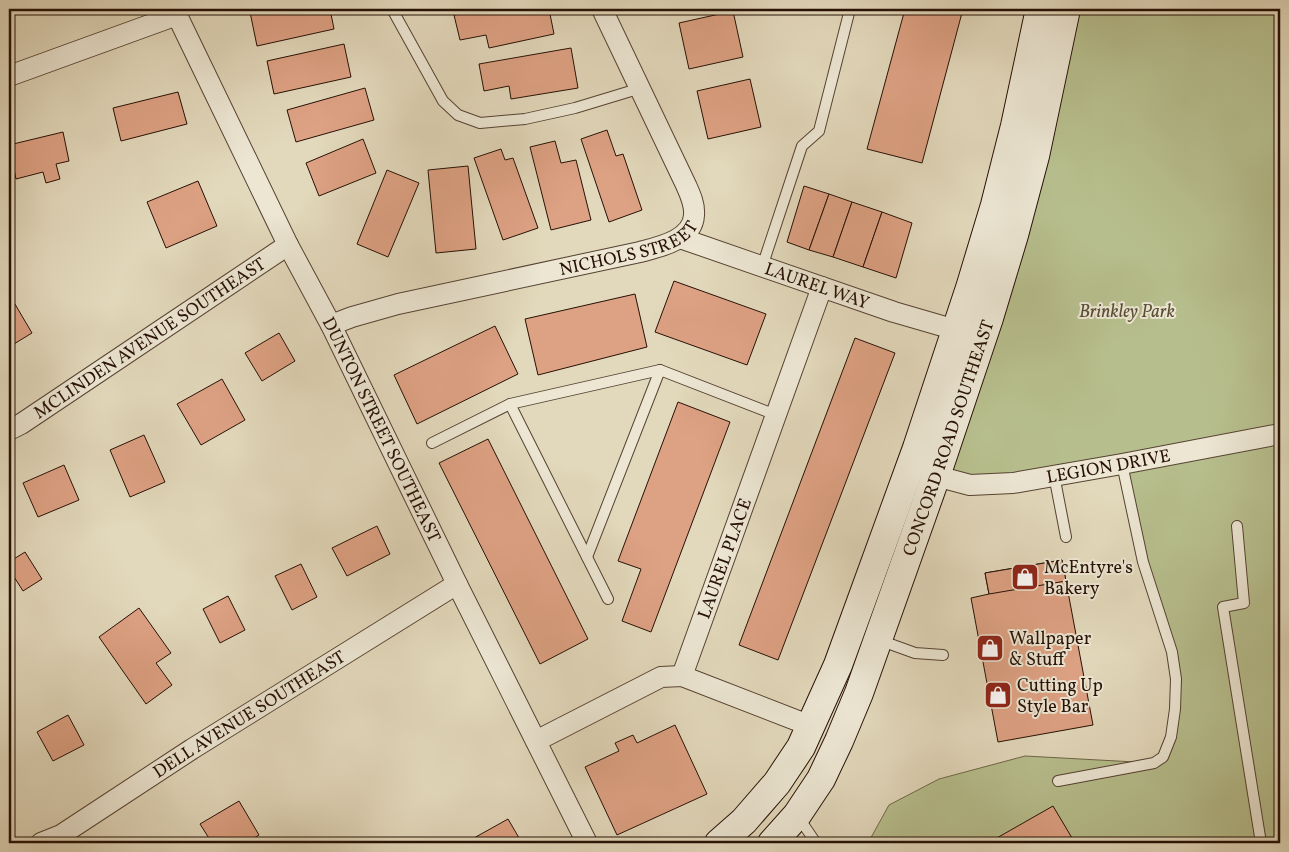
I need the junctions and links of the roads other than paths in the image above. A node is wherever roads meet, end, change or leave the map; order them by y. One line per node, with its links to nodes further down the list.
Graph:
1 (392, 9): 8 (lane)
2 (602, 9): 8 (street, NICHOLS STREET)
3 (850, 9): 11 (lane)
4 (1040, 9): 14 (main road, CONCORD ROAD SOUTHEAST)
5 (1066, 9): 23 (main road, CONCORD ROAD SOUTHEAST)
6 (176, 12): 7 (street); 10 (street, DUNTON STREET SOUTHEAST)
7 (9, 76)
8 (641, 88): 9 (street, NICHOLS STREET)
9 (680, 238): 11 (street, LAUREL WAY); 13 (street, NICHOLS STREET)
10 (288, 245): 13 (street, DUNTON STREET SOUTHEAST); 18 (street, MCLINDEN AVENUE SOUTHEAST)
11 (762, 267): 12 (street, LAUREL WAY)
12 (822, 287): 14 (street, LAUREL WAY); 17 (street, LAUREL PLACE)
13 (331, 325): 27 (street, DUNTON STREET SOUTHEAST)
14 (956, 330): 32 (main road, CONCORD ROAD SOUTHEAST)
15 (660, 370): 16 (lane); 17 (lane); 26 (lane)
16 (510, 404): 20 (lane); 26 (lane)
17 (776, 415): 31 (street, LAUREL PLACE)
18 (9, 430)
19 (1280, 434): 21 (street, LEGION DRIVE)
20 (432, 443)
21 (1122, 464): 22 (street, LEGION DRIVE); 34 (lane)
22 (1054, 475): 23 (street, LEGION DRIVE); 25 (lane)
23 (936, 476): 29 (main road, CONCORD ROAD SOUTHEAST)
24 (1237, 526): 41 (lane)
25 (1066, 537)
26 (588, 558): 28 (lane)
27 (457, 584): 33 (street, DUNTON STREET SOUTHEAST); 36 (street, DELL AVENUE SOUTHEAST)
28 (608, 598)
29 (878, 640): 30 (lane); 35 (main road, CONCORD ROAD SOUTHEAST)
30 (943, 655)
31 (682, 676): 32 (street); 33 (street)
32 (811, 726): 38 (main road, CONCORD ROAD SOUTHEAST)
33 (536, 741): 37 (street, DUNTON STREET SOUTHEAST)
34 (1058, 781)
35 (797, 815): 39 (main road, CONCORD ROAD SOUTHEAST); 40 (lane)
36 (41, 843)
37 (587, 843)
38 (719, 843)
39 (772, 843)
40 (816, 843)
41 (1261, 843)

